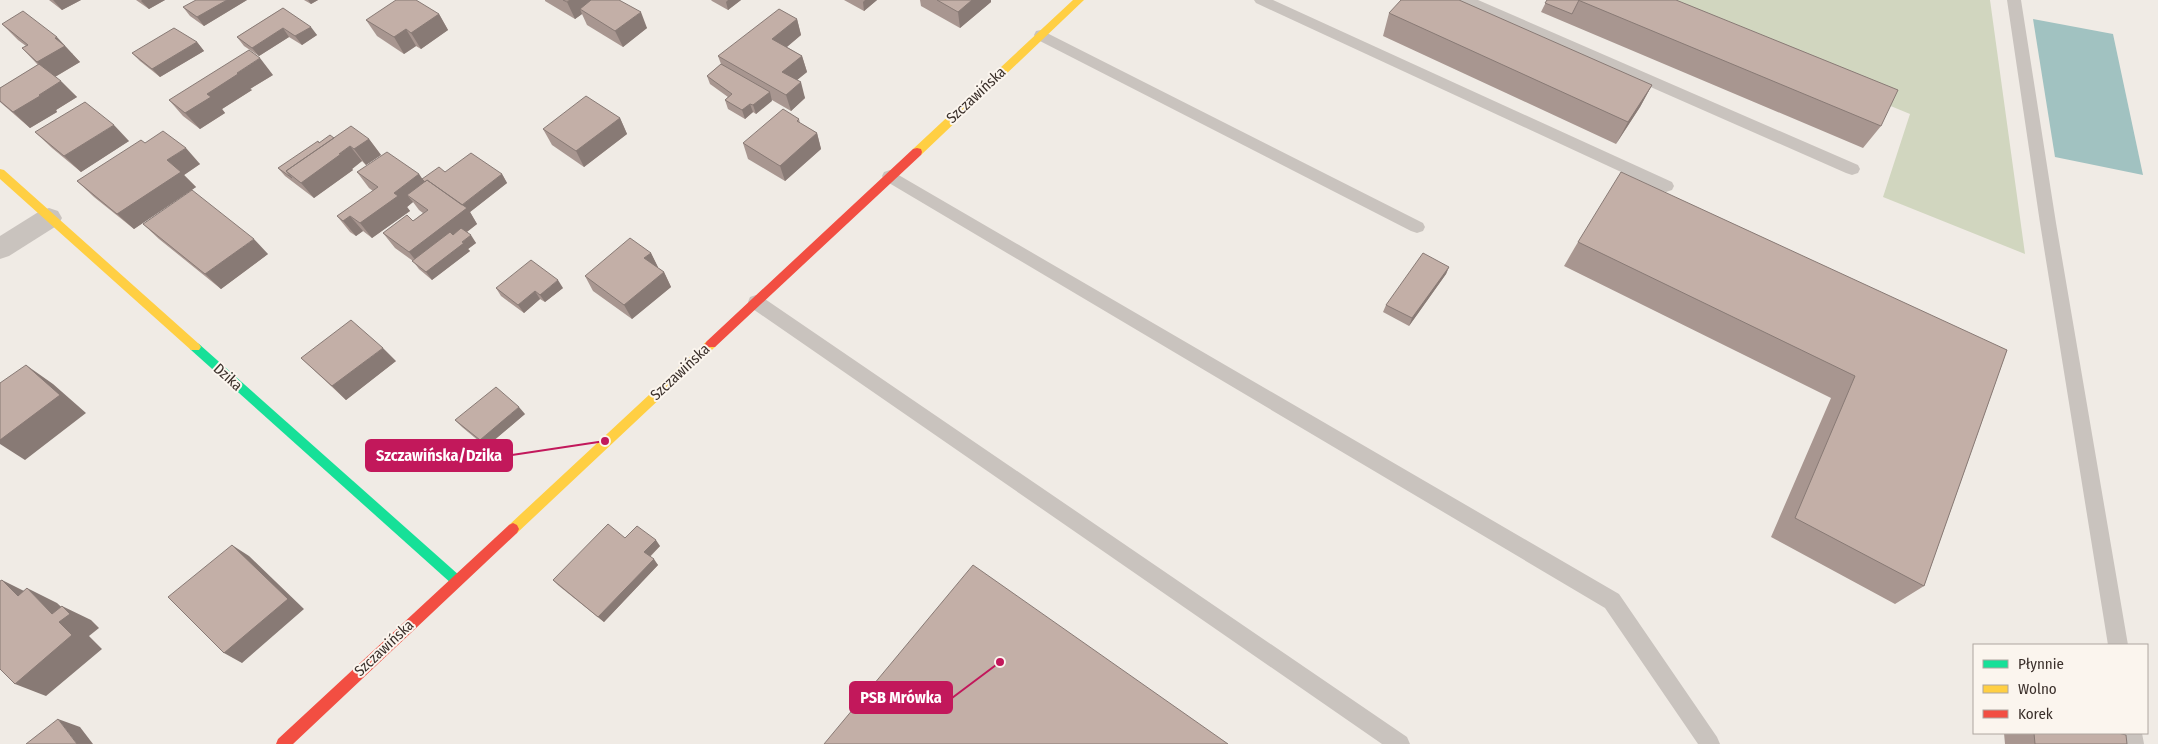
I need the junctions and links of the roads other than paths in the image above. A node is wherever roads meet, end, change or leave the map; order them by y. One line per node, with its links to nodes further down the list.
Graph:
1 (1079, 0): 5 (street, Szczawińska)
2 (1261, 0): 9 (lane)
3 (1465, 0): 6 (lane)
4 (2014, 0): 15 (lane)
5 (1041, 35): 8 (street, Szczawińska); 11 (lane)
6 (1852, 169)
7 (0, 174): 10 (street, Dzika)
8 (890, 176): 13 (street, Szczawińska); 18 (lane)
9 (1666, 186)
10 (49, 218): 12 (street); 14 (street, Dzika)
11 (1417, 227)
12 (0, 249)
13 (756, 302): 14 (street, Szczawińska); 17 (lane)
14 (456, 580): 16 (street, Szczawińska)
15 (2118, 644)
16 (283, 744)
17 (1400, 744)
18 (1710, 744)

